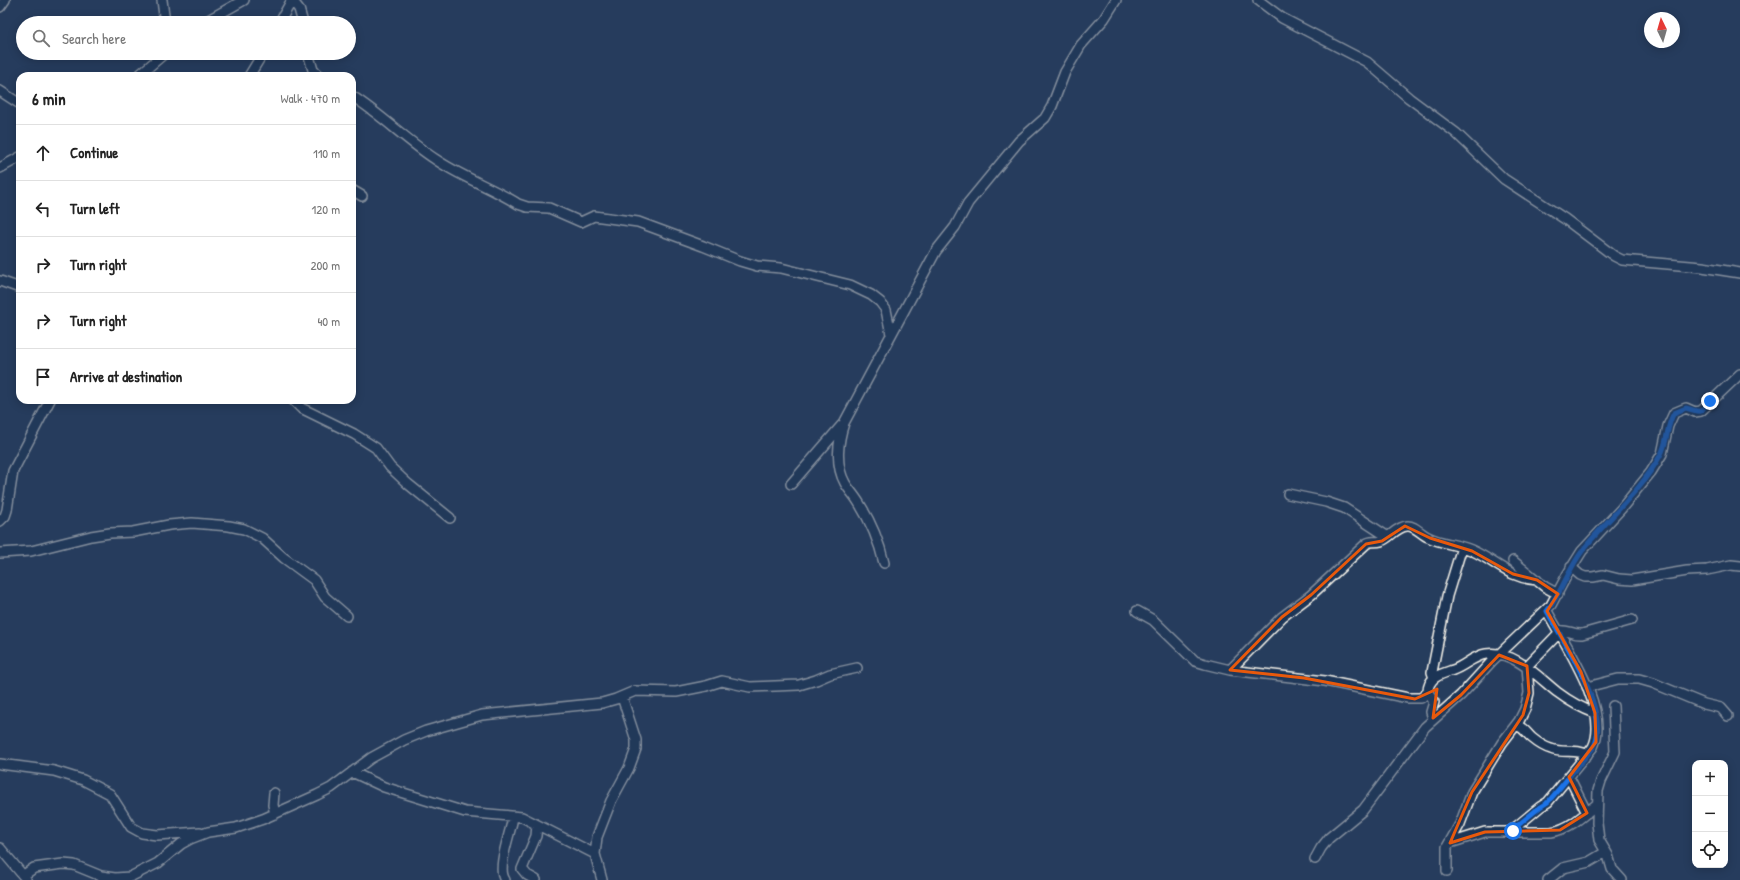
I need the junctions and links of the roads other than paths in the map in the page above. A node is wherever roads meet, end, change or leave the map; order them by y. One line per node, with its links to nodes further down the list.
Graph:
1 (5, 0): 8 (street)
2 (162, 0): 9 (street)
3 (244, 0): 7 (street)
4 (292, 0): 11 (street); 12 (street)
5 (1116, 0): 29 (street)
6 (1258, 0): 26 (street)
7 (232, 3): 10 (street)
8 (0, 7)
9 (164, 16)
10 (212, 16)
11 (283, 16)
12 (301, 16)
13 (157, 60): 16 (street)
14 (259, 60): 17 (street)
15 (310, 60): 18 (street)
16 (143, 72)
17 (251, 72)
18 (315, 72)
19 (0, 91): 21 (street)
20 (356, 99): 29 (street)
21 (16, 101)
22 (16, 159): 23 (street)
23 (0, 168)
24 (356, 192): 25 (street)
25 (362, 196)
26 (1740, 273)
27 (0, 281): 28 (street)
28 (16, 287)
29 (891, 334): 33 (street)
30 (1740, 374): 44 (street)
31 (48, 404): 37 (street)
32 (297, 404): 36 (street)
33 (844, 423): 34 (street); 42 (street)
34 (791, 484)
35 (1288, 494): 38 (street)
36 (450, 518)
37 (0, 521)
38 (1388, 537): 39 (street); 55 (street)
39 (1462, 547): 45 (street); 56 (street)
40 (0, 553): 49 (street)
41 (1513, 561): 45 (street)
42 (884, 563)
43 (1740, 566): 44 (street)
44 (1571, 568): 46 (street)
45 (1537, 580): 46 (street)
46 (1558, 594): 47 (street)
47 (1547, 611): 51 (street); 52 (street)
48 (1137, 612): 55 (street)
49 (347, 616)
50 (1632, 620): 51 (street)
51 (1558, 632): 53 (street); 57 (street)
52 (1499, 655): 53 (street); 56 (street); 63 (street)
53 (1527, 666): 61 (street); 64 (street)
54 (858, 668): 59 (street)
55 (1230, 670): 58 (street)
56 (1434, 678): 58 (street)
57 (1587, 687): 61 (street); 62 (street)
58 (1428, 692): 63 (street)
59 (622, 697): 67 (street); 80 (street)
60 (1613, 706): 70 (street)
61 (1595, 713): 65 (street)
62 (1728, 716)
63 (1433, 718): 81 (street)
64 (1516, 726): 65 (street); 77 (street)
65 (1587, 755): 68 (street)
66 (0, 764): 76 (street)
67 (352, 772): 72 (street); 73 (street)
68 (1569, 777): 71 (street); 75 (street)
69 (274, 793): 72 (street)
70 (1597, 804): 71 (street); 79 (street)
71 (1586, 813): 75 (street)
72 (275, 814): 76 (street)
73 (513, 817): 74 (street); 84 (street)
74 (537, 825): 80 (street); 85 (street)
75 (1511, 831): 77 (street)
76 (208, 832): 83 (street)
77 (1450, 843): 82 (street)
78 (0, 848): 83 (street)
79 (1606, 852): 87 (street); 88 (street)
80 (595, 854): 86 (street)
81 (1315, 859)
82 (1447, 871)
83 (26, 878)
84 (505, 880)
85 (536, 880)
86 (602, 880)
87 (1548, 880)
88 (1622, 880)

